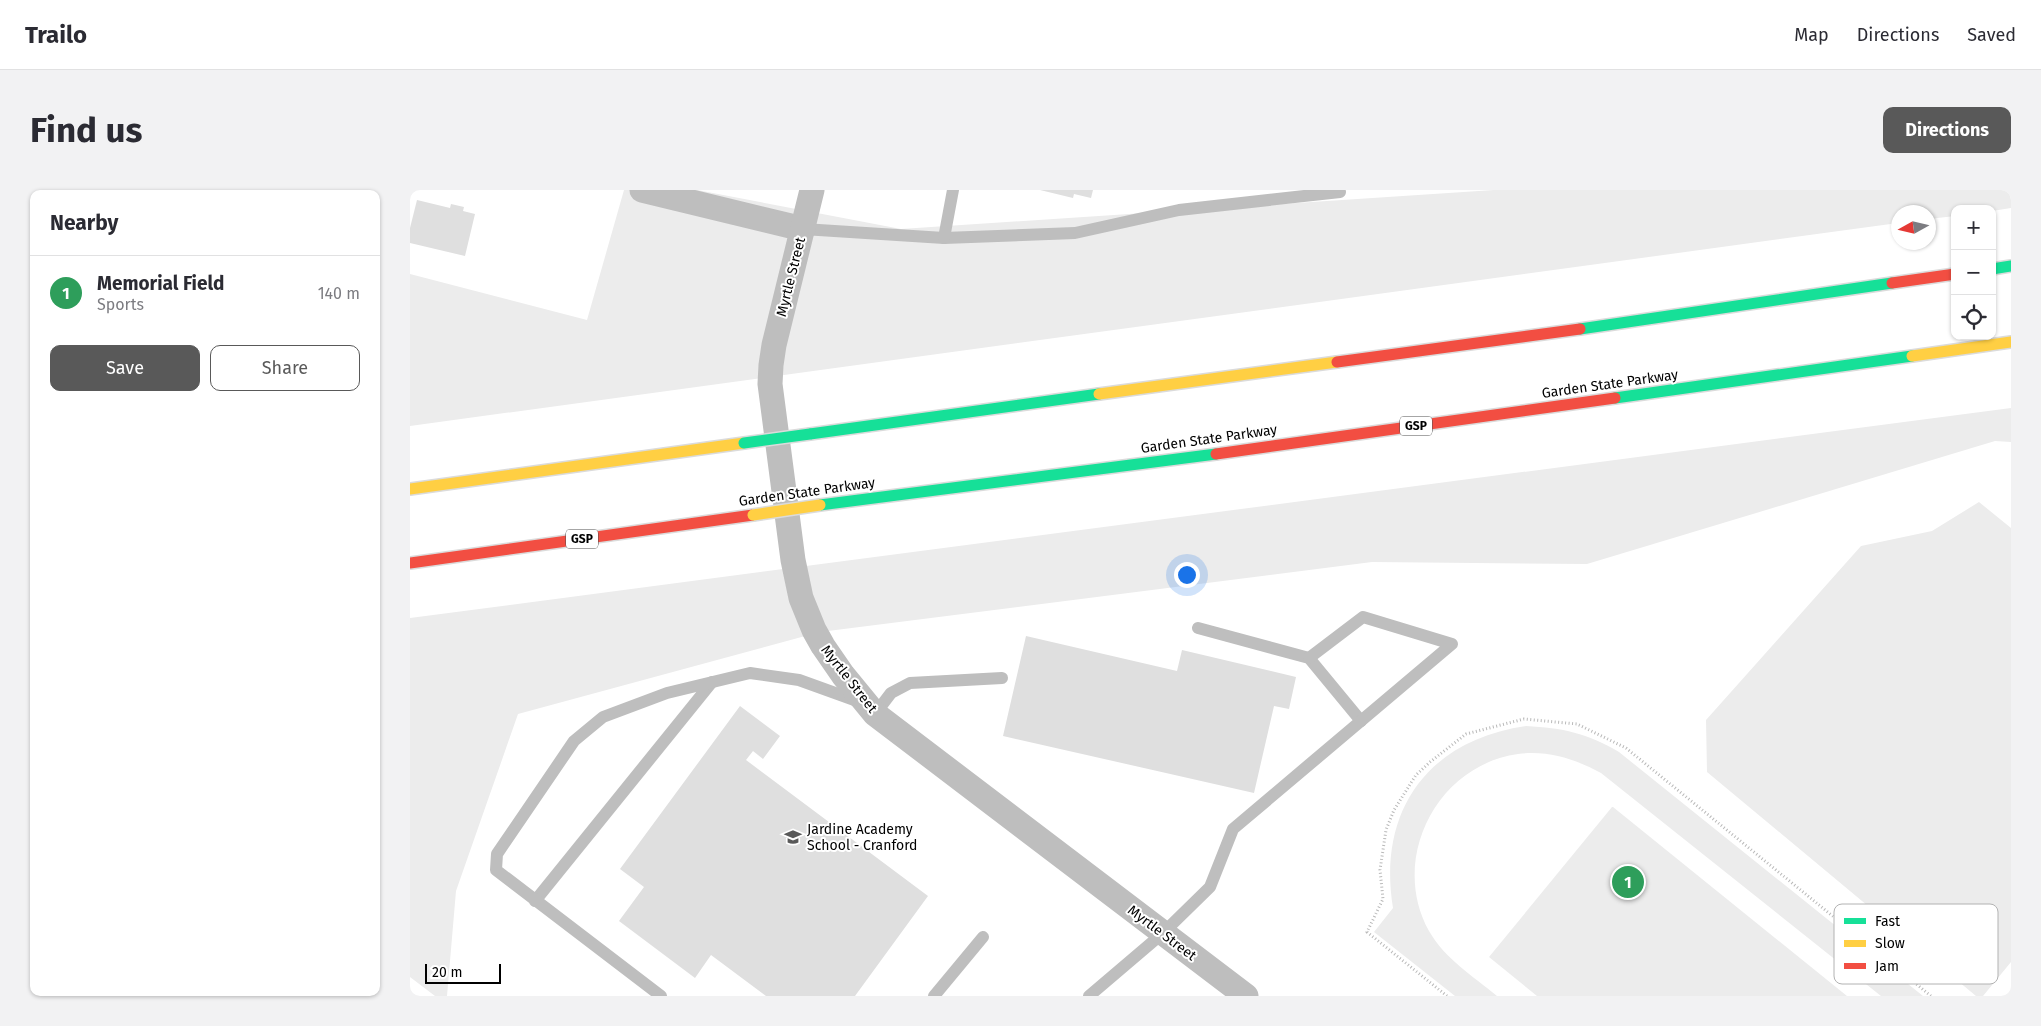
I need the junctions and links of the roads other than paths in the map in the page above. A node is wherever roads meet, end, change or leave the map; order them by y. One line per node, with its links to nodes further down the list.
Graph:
1 (642, 190): 5 (street)
2 (812, 190): 5 (street, Myrtle Street)
3 (953, 190): 6 (lane)
4 (1340, 192): 6 (lane)
5 (803, 229): 6 (lane); 17 (street, Myrtle Street)
6 (944, 238)
7 (2011, 266): 8 (highway)
8 (1996, 268)
9 (1951, 275): 11 (highway, bridge)
10 (2011, 342): 12 (highway, Garden State Parkway / GSP, bridge)
11 (410, 489)
12 (410, 563)
13 (1198, 628): 14 (lane)
14 (1309, 658): 18 (lane); 18 (lane)
15 (1002, 678): 17 (lane)
16 (712, 682): 17 (lane); 19 (lane); 19 (lane)
17 (871, 709): 20 (street, Myrtle Street)
18 (1361, 721): 20 (lane)
19 (535, 901): 22 (lane)
20 (1164, 934): 24 (lane); 25 (street, Myrtle Street)
21 (983, 937): 23 (lane)
22 (661, 996)
23 (934, 996)
24 (1089, 996)
25 (1246, 996)

